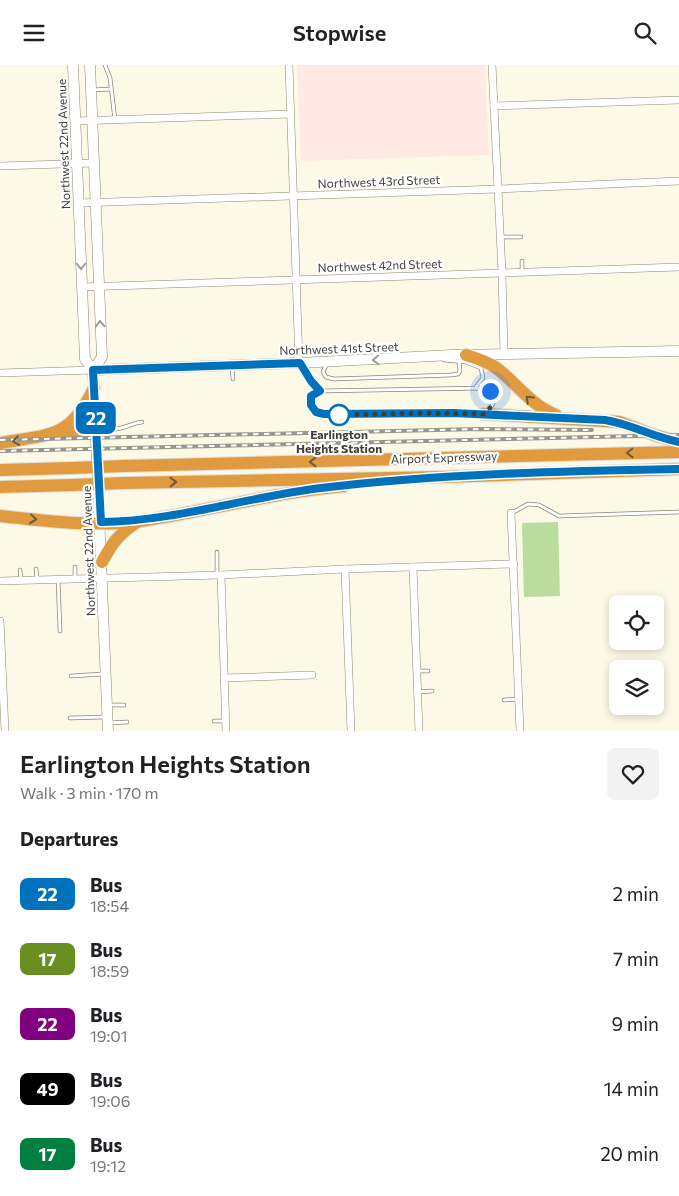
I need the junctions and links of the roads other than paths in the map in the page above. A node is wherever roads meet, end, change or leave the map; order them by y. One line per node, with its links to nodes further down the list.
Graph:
1 (74, 65): 12 (main road, Northwest 22nd Avenue)
2 (90, 65): 7 (main road, Northwest 22nd Avenue)
3 (105, 65): 6 (lane)
4 (289, 65): 10 (street)
5 (492, 65): 9 (street)
6 (111, 89): 7 (lane); 11 (lane)
7 (91, 90): 13 (main road, Northwest 22nd Avenue)
8 (679, 100): 9 (street)
9 (494, 107): 18 (street)
10 (290, 114): 11 (street); 19 (street)
11 (115, 120): 13 (street)
12 (76, 121): 13 (street); 14 (main road, Northwest 22nd Avenue)
13 (92, 121): 15 (main road, Northwest 22nd Avenue)
14 (77, 163): 15 (street); 16 (street); 20 (main road, Northwest 22nd Avenue)
15 (94, 163): 21 (main road, Northwest 22nd Avenue)
16 (0, 166)
17 (679, 181): 18 (street, Northwest 43rd Street)
18 (498, 189): 19 (street, Northwest 43rd Street); 22 (street)
19 (293, 196): 21 (street, Northwest 43rd Street); 28 (street)
20 (79, 203): 21 (street, Northwest 43rd Street); 29 (main road, Northwest 22nd Avenue, one-way to 29)
21 (96, 203): 30 (main road, Northwest 22nd Avenue)
22 (501, 237): 23 (lane); 27 (street)
23 (521, 237)
24 (522, 261): 26 (lane)
25 (679, 267): 26 (street, Northwest 42nd Street)
26 (522, 272): 27 (street, Northwest 42nd Street)
27 (502, 273): 28 (street, Northwest 42nd Street); 32 (street)
28 (296, 280): 30 (street, Northwest 42nd Street); 35 (street)
29 (81, 287): 30 (street, Northwest 42nd Street); 37 (main road, Northwest 22nd Avenue)
30 (99, 287): 37 (main road, Northwest 22nd Avenue, one-way to 30)
31 (679, 351): 32 (main road, Northwest 41st Street)
32 (504, 354): 33 (main road, Northwest 41st Street)
33 (462, 358): 34 (main road, Northwest 41st Street, one-way to 34); 34 (lane); 41 (lane); 44 (highway, one-way to 33)
34 (328, 362): 35 (main road, Northwest 41st Street)
35 (300, 363): 36 (main road, Northwest 41st Street); 42 (lane)
36 (232, 365): 37 (main road, Northwest 41st Street); 39 (lane)
37 (93, 370): 38 (street, Northwest 41st Street); 40 (main road, Northwest 22nd Avenue)
38 (0, 373)
39 (233, 379)
40 (94, 388): 46 (main road, Northwest 22nd Avenue); 47 (highway)
41 (476, 388): 42 (lane); 43 (lane)
42 (320, 391): 43 (lane)
43 (483, 414): 44 (highway)
44 (573, 419): 48 (highway)
45 (142, 423): 46 (lane)
46 (96, 429): 47 (highway); 59 (main road, Northwest 22nd Avenue)
47 (50, 435): 49 (highway, one-way to 49)
48 (679, 442)
49 (0, 443)
50 (679, 451): 52 (highway, Airport Expressway, one-way to 52, bridge)
51 (679, 469): 53 (highway, Airport Expressway)
52 (0, 470)
53 (444, 477): 54 (highway, Airport Expressway, one-way to 53, bridge); 58 (highway)
54 (0, 487)
55 (679, 512): 56 (lane)
56 (511, 513): 62 (street)
57 (0, 515): 59 (highway, one-way to 59)
58 (139, 521): 59 (highway); 61 (highway)
59 (101, 522): 61 (main road, Northwest 22nd Avenue)
60 (217, 552): 68 (lane)
61 (102, 562): 69 (main road, Northwest 22nd Avenue)
62 (514, 564): 64 (street); 85 (street)
63 (75, 567): 70 (lane)
64 (413, 567): 66 (street); 77 (street)
65 (36, 569): 71 (lane)
66 (345, 569): 68 (street); 96 (street)
67 (20, 570): 73 (lane)
68 (219, 575): 69 (street); 82 (street)
69 (102, 577): 70 (street); 79 (main road, Northwest 22nd Avenue)
70 (76, 578): 72 (street)
71 (37, 579): 72 (street); 73 (street)
72 (58, 579): 76 (lane)
73 (21, 580): 74 (street)
74 (0, 581)
75 (0, 621): 94 (street)
76 (60, 631)
77 (416, 671): 78 (lane); 84 (street)
78 (428, 671)
79 (106, 674): 81 (lane); 87 (main road, Northwest 22nd Avenue)
80 (312, 675): 82 (street)
81 (71, 676)
82 (224, 677): 91 (street)
83 (432, 691): 84 (lane)
84 (417, 692): 97 (street)
85 (519, 699): 86 (lane); 98 (street)
86 (504, 700)
87 (107, 705): 88 (lane); 93 (main road, Northwest 22nd Avenue)
88 (124, 705)
89 (70, 718): 93 (lane)
90 (214, 721): 91 (lane)
91 (225, 721): 95 (street)
92 (128, 722): 93 (lane)
93 (108, 724)
94 (5, 731)
95 (226, 731)
96 (351, 731)
97 (419, 731)
98 (520, 731)

